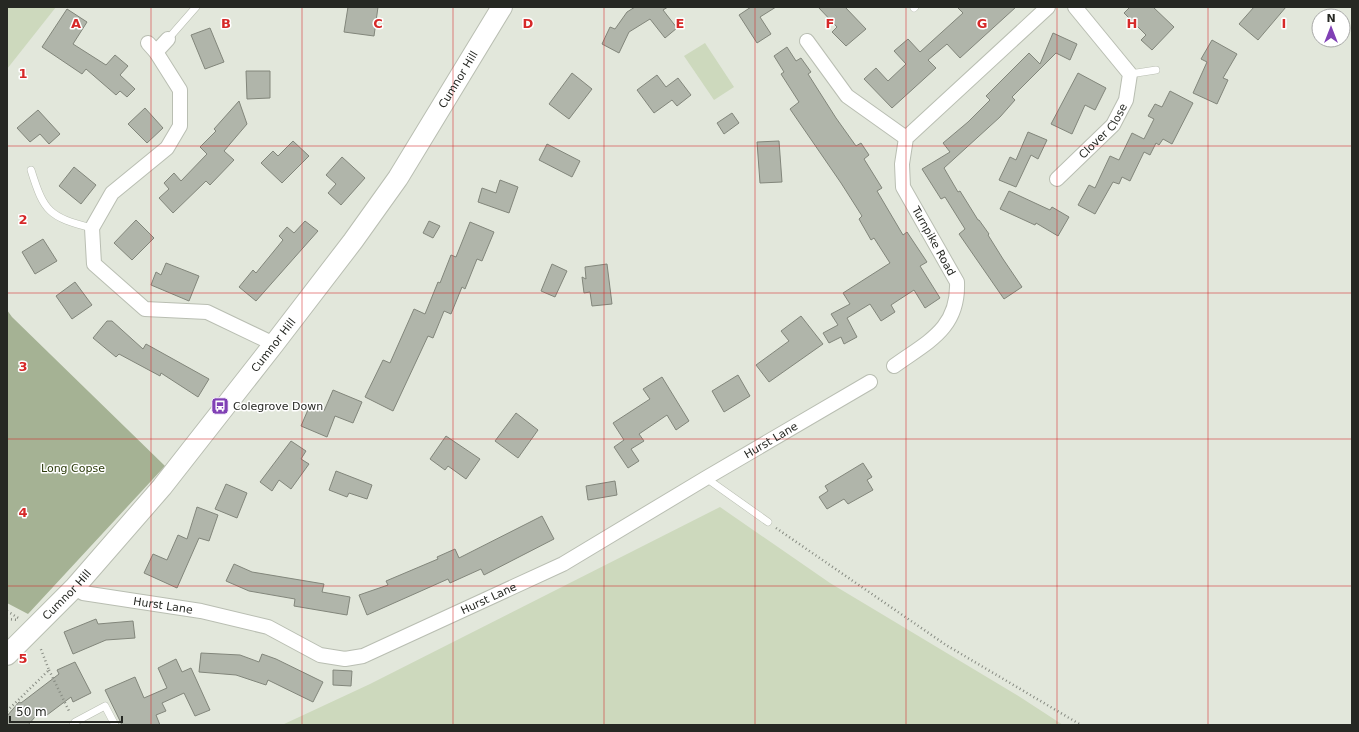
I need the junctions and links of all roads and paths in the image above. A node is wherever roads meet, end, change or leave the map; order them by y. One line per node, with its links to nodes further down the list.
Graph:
1 (196, 7): 5 (lane)
2 (502, 7): 13 (street, Cumnor Hill)
3 (1048, 7): 9 (street)
4 (1075, 7): 8 (street)
5 (168, 39): 12 (street)
6 (807, 41): 9 (street)
7 (1156, 70): 8 (lane)
8 (1130, 74): 11 (street, Clover Close)
9 (906, 138): 14 (street, Turnpike Road)
10 (31, 170): 12 (lane)
11 (1058, 178)
12 (92, 228): 13 (street)
13 (274, 344): 18 (street, Cumnor Hill)
14 (894, 366)
15 (870, 382): 16 (street, Hurst Lane)
16 (706, 478): 17 (lane); 18 (street, Hurst Lane)
17 (768, 522): 26 (path)
18 (75, 587): 20 (street, Cumnor Hill)
19 (7, 619): 20 (path)
20 (28, 625): 21 (street, Cumnor Hill); 22 (path)
21 (7, 655)
22 (49, 670): 23 (path); 24 (path)
23 (7, 711)
24 (74, 723): 25 (lane)
25 (115, 725)
26 (1081, 725)

